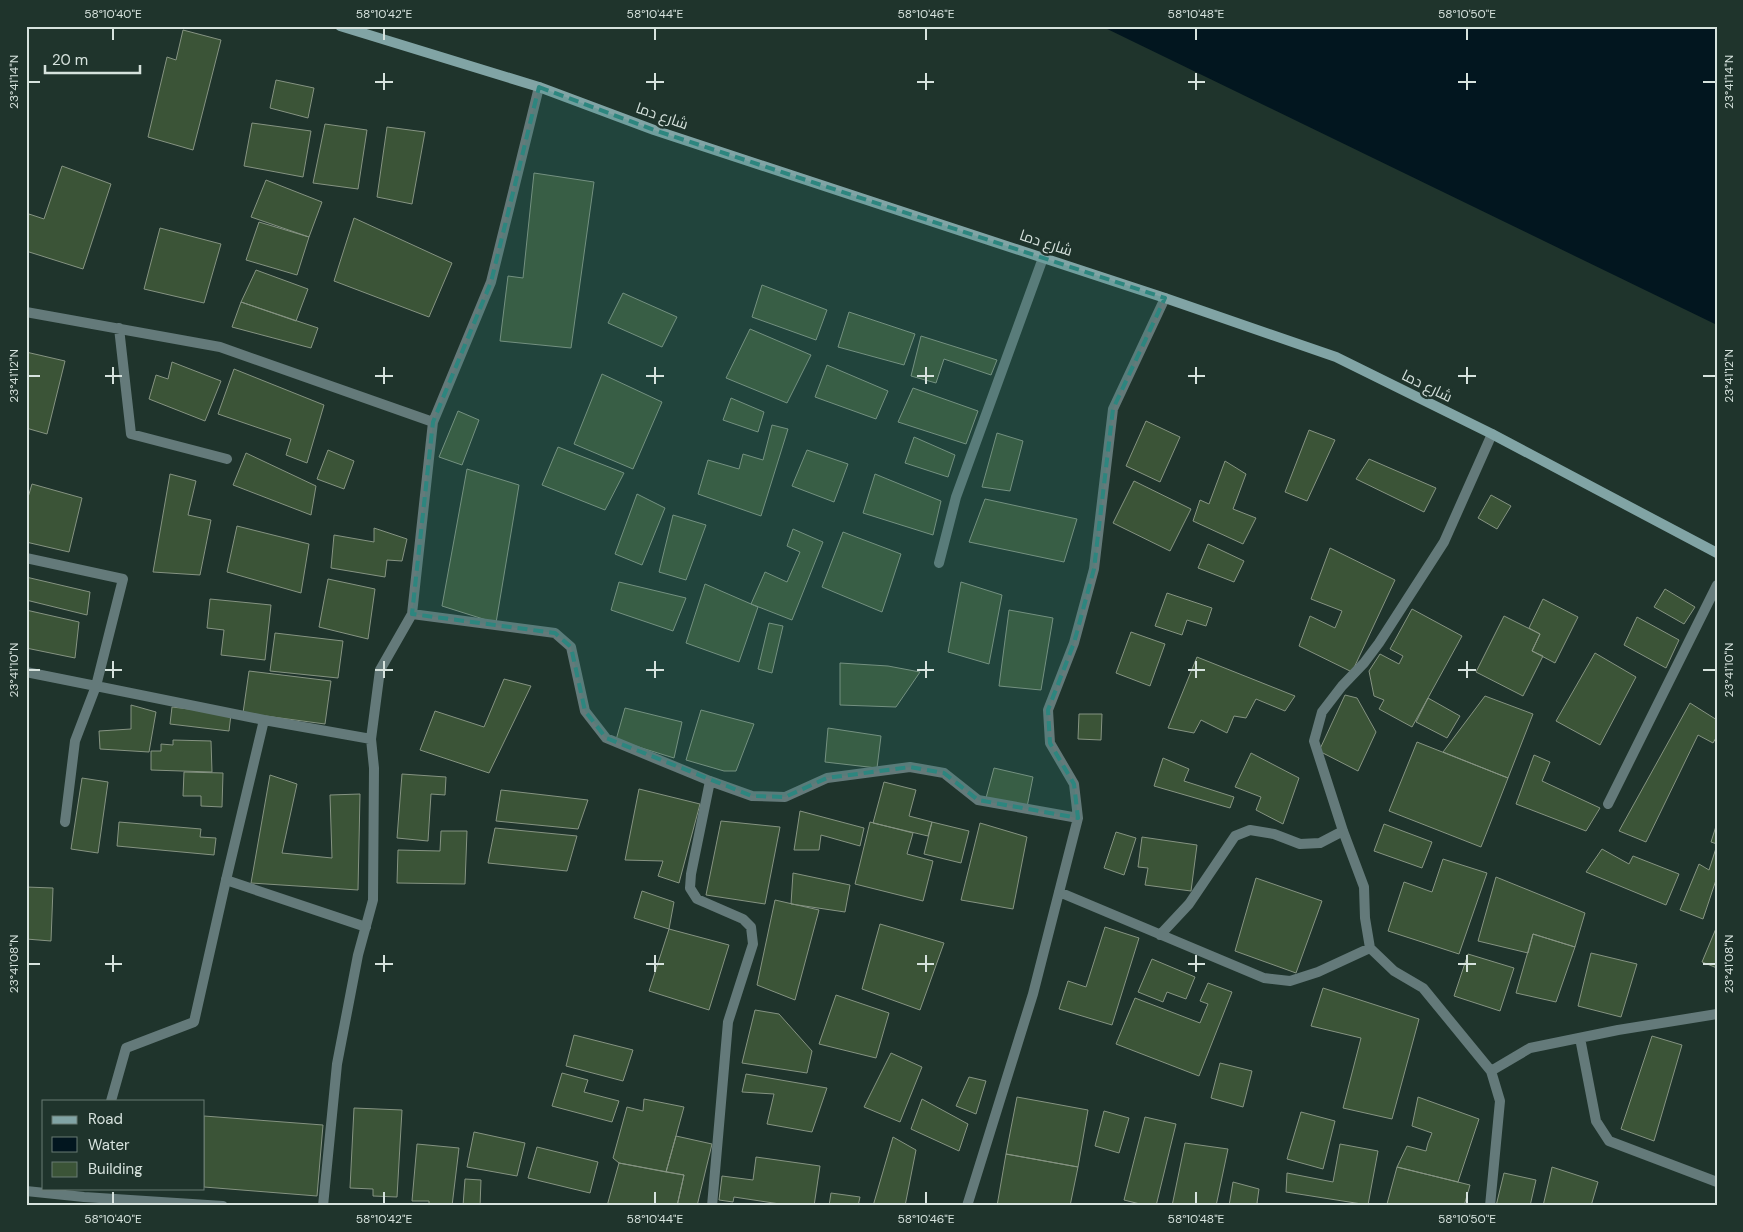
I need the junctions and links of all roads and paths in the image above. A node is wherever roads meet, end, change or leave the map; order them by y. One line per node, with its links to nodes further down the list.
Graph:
1 (340, 26): 2 (main road, شارع دما)
2 (539, 86): 3 (main road, شارع دما); 7 (street)
3 (1043, 258): 4 (main road, شارع دما); 12 (street)
4 (1165, 298): 8 (main road, شارع دما); 21 (street)
5 (26, 312): 6 (street)
6 (120, 328): 7 (street); 9 (street)
7 (433, 422): 14 (street)
8 (1492, 434): 10 (main road, شارع دما); 23 (street)
9 (227, 458)
10 (1717, 553)
11 (26, 558): 16 (street)
12 (939, 563)
13 (1717, 585): 20 (street)
14 (412, 614): 18 (street); 19 (street)
15 (26, 672): 16 (street)
16 (96, 686): 17 (street); 22 (street)
17 (264, 720): 18 (street); 24 (street)
18 (371, 739): 26 (street)
19 (710, 781): 21 (street); 38 (street)
20 (1608, 804)
21 (1078, 818): 25 (street)
22 (65, 822)
23 (1343, 831): 27 (street); 28 (street)
24 (226, 880): 26 (street); 32 (street)
25 (1060, 892): 27 (street); 39 (street)
26 (366, 927): 37 (street)
27 (1160, 935): 28 (street)
28 (1370, 948): 31 (street)
29 (1717, 1014): 30 (street)
30 (1580, 1038): 31 (street); 33 (street)
31 (1491, 1071): 40 (street)
32 (111, 1100)
33 (1717, 1182)
34 (26, 1191): 35 (street)
35 (85, 1193): 36 (street)
36 (223, 1206)
37 (323, 1206)
38 (712, 1206)
39 (967, 1206)
40 (1490, 1206)

